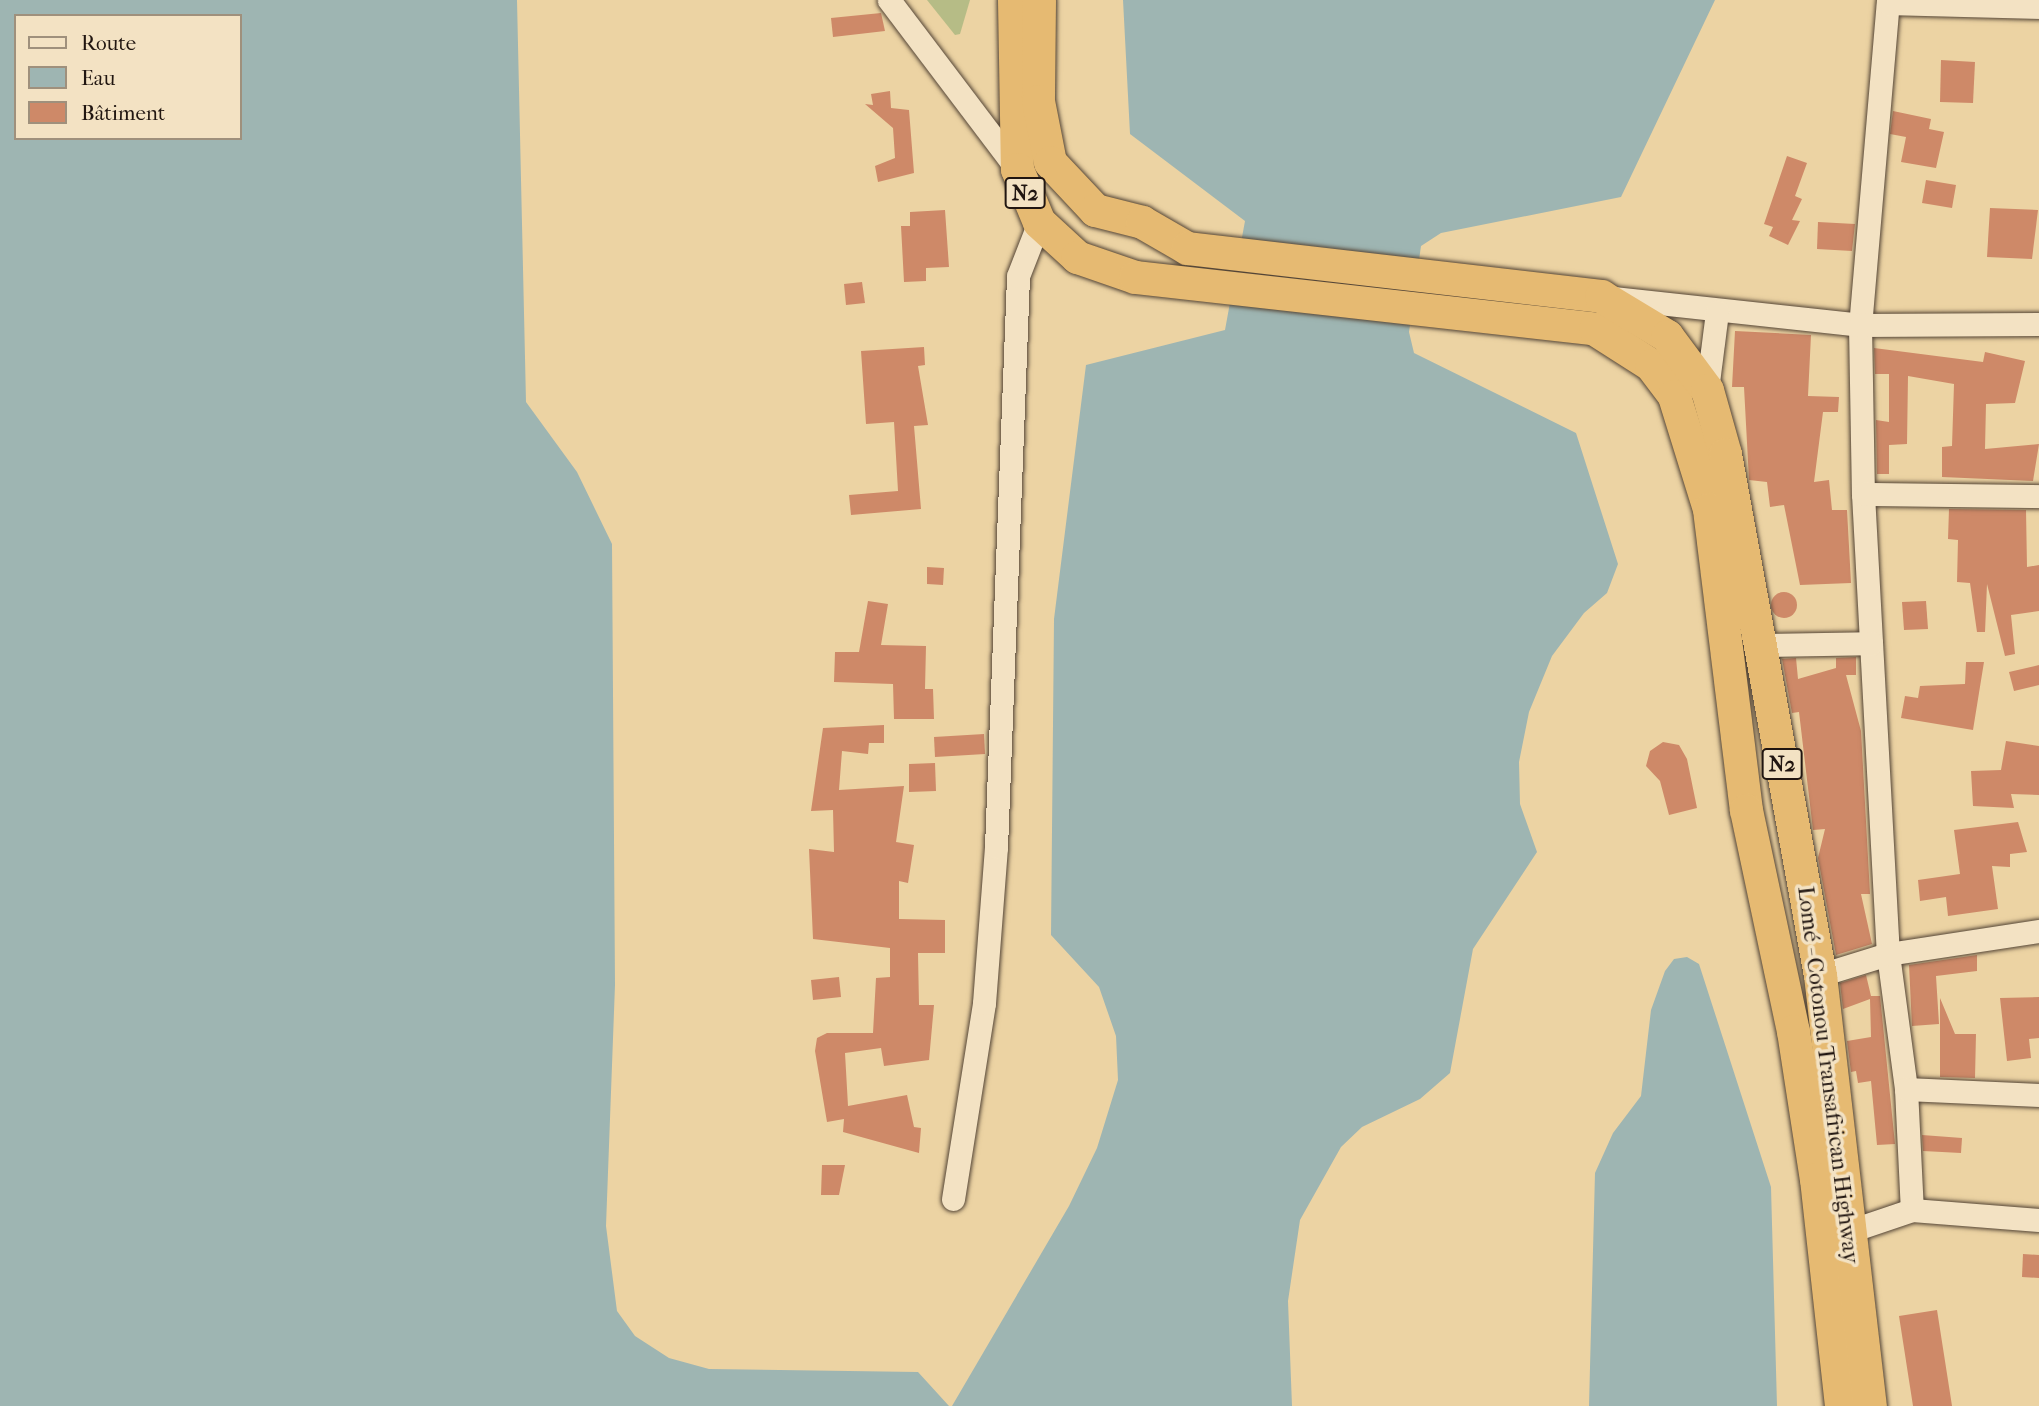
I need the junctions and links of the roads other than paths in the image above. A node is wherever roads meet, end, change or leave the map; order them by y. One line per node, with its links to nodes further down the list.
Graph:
1 (889, 0): 6 (street)
2 (1014, 0): 6 (highway, N2)
3 (1039, 0): 8 (highway, Lomé - Cotonou Transafrican Highway / N2)
4 (1888, 2): 5 (street); 11 (street)
5 (2039, 7)
6 (1017, 169): 7 (highway, N2)
7 (1039, 222): 22 (street); 25 (highway, N2)
8 (1601, 296): 9 (street); 12 (highway, Lomé - Cotonou Transafrican Highway / N2)
9 (1717, 312): 11 (street); 12 (street)
10 (2039, 324): 11 (street)
11 (1860, 325): 13 (street)
12 (1707, 390): 16 (highway, Lomé - Cotonou Transafrican Highway / N2)
13 (1863, 494): 14 (street); 15 (street)
14 (2039, 496)
15 (1871, 643): 16 (street); 18 (street)
16 (1761, 645): 19 (highway, Lomé - Cotonou Transafrican Highway / N2)
17 (2039, 931): 18 (street)
18 (1888, 954): 19 (street); 20 (street)
19 (1820, 975): 25 (highway, Lomé - Cotonou Transafrican Highway / N2)
20 (1906, 1089): 21 (street); 23 (street)
21 (2039, 1095)
22 (953, 1199)
23 (1912, 1210): 24 (street); 25 (street)
24 (2039, 1220)
25 (1835, 1235): 26 (highway, N2); 27 (highway, Lomé - Cotonou Transafrican Highway / N2)
26 (1841, 1406)
27 (1870, 1406)

